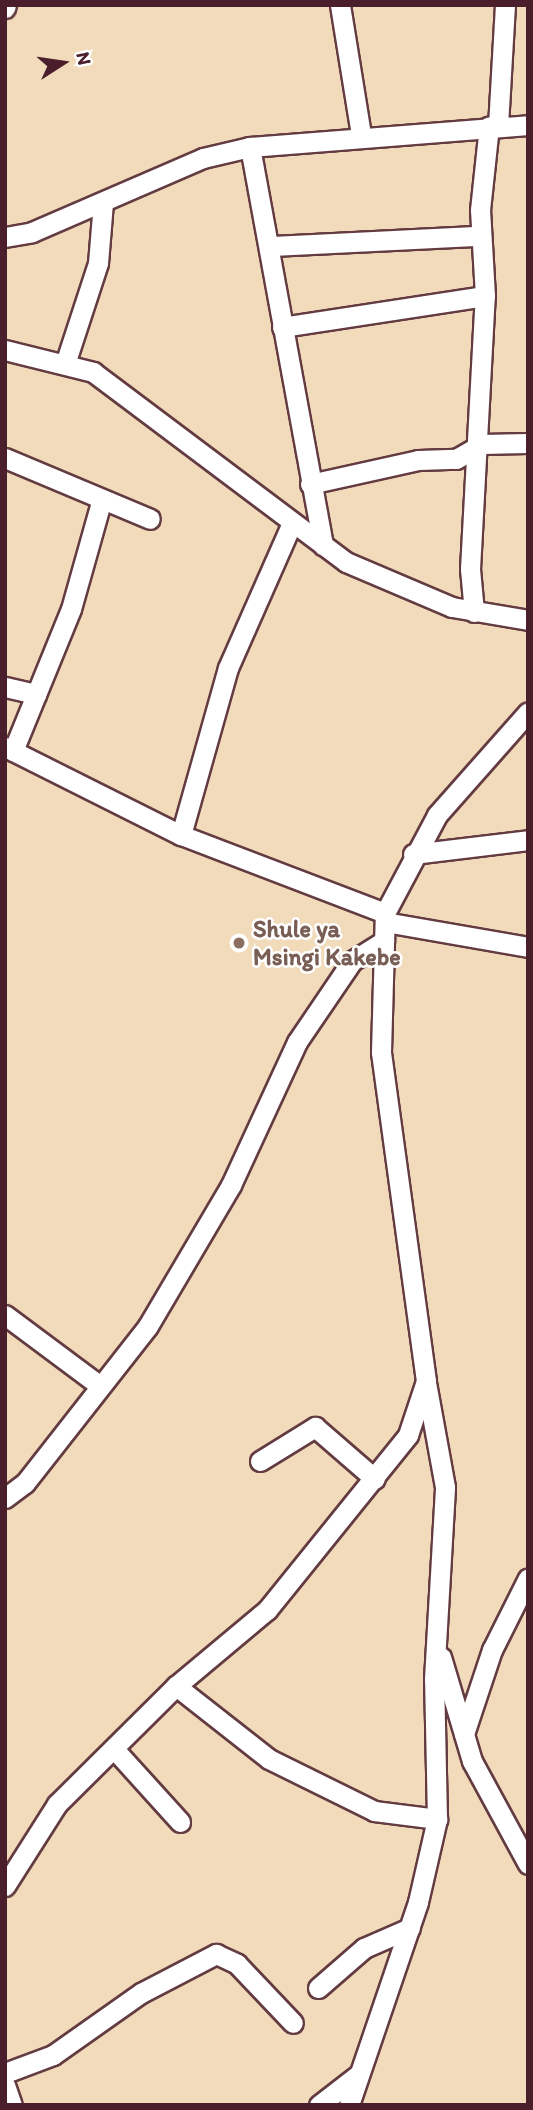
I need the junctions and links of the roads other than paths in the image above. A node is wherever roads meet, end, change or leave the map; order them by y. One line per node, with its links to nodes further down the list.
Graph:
1 (340, 5): 5 (street)
2 (505, 5): 4 (street)
3 (528, 125): 4 (street)
4 (494, 126): 5 (street); 8 (street)
5 (361, 135): 6 (street)
6 (250, 146): 7 (street); 10 (street)
7 (103, 202): 9 (street); 14 (street)
8 (480, 236): 10 (street); 11 (street)
9 (5, 237)
10 (272, 246): 12 (street)
11 (485, 296): 12 (street); 16 (street)
12 (282, 327): 18 (street)
13 (5, 350): 14 (street)
14 (66, 361): 21 (street)
15 (528, 443): 16 (street)
16 (482, 444): 18 (street); 23 (street)
17 (5, 458): 19 (street)
18 (310, 484): 22 (street)
19 (101, 502): 20 (street); 26 (street)
20 (150, 519)
21 (291, 525): 22 (street); 29 (street)
22 (323, 545): 23 (street)
23 (474, 612): 24 (street)
24 (528, 620)
25 (5, 687): 26 (street)
26 (36, 694): 28 (street)
27 (528, 712): 31 (street)
28 (9, 749): 29 (street)
29 (181, 835): 32 (street)
30 (528, 839): 31 (street)
31 (413, 854): 32 (street)
32 (384, 926): 33 (street); 35 (street); 36 (street)
33 (528, 947)
34 (5, 1315): 36 (street)
35 (426, 1381): 38 (street); 41 (street)
36 (99, 1385): 39 (street)
37 (260, 1461): 38 (street)
38 (375, 1479): 42 (street)
39 (5, 1498)
40 (528, 1578): 43 (street)
41 (436, 1636): 43 (street); 45 (street)
42 (176, 1686): 44 (street); 45 (street)
43 (464, 1735): 47 (street)
44 (115, 1750): 46 (street); 48 (street)
45 (437, 1819): 49 (street)
46 (180, 1822)
47 (528, 1864)
48 (5, 1886)
49 (410, 1928): 50 (street); 53 (street)
50 (318, 1988)
51 (293, 2023): 52 (street)
52 (5, 2073)
53 (358, 2075): 56 (street); 57 (street)
54 (5, 2085): 55 (street)
55 (12, 2105)
56 (319, 2105)
57 (349, 2105)

